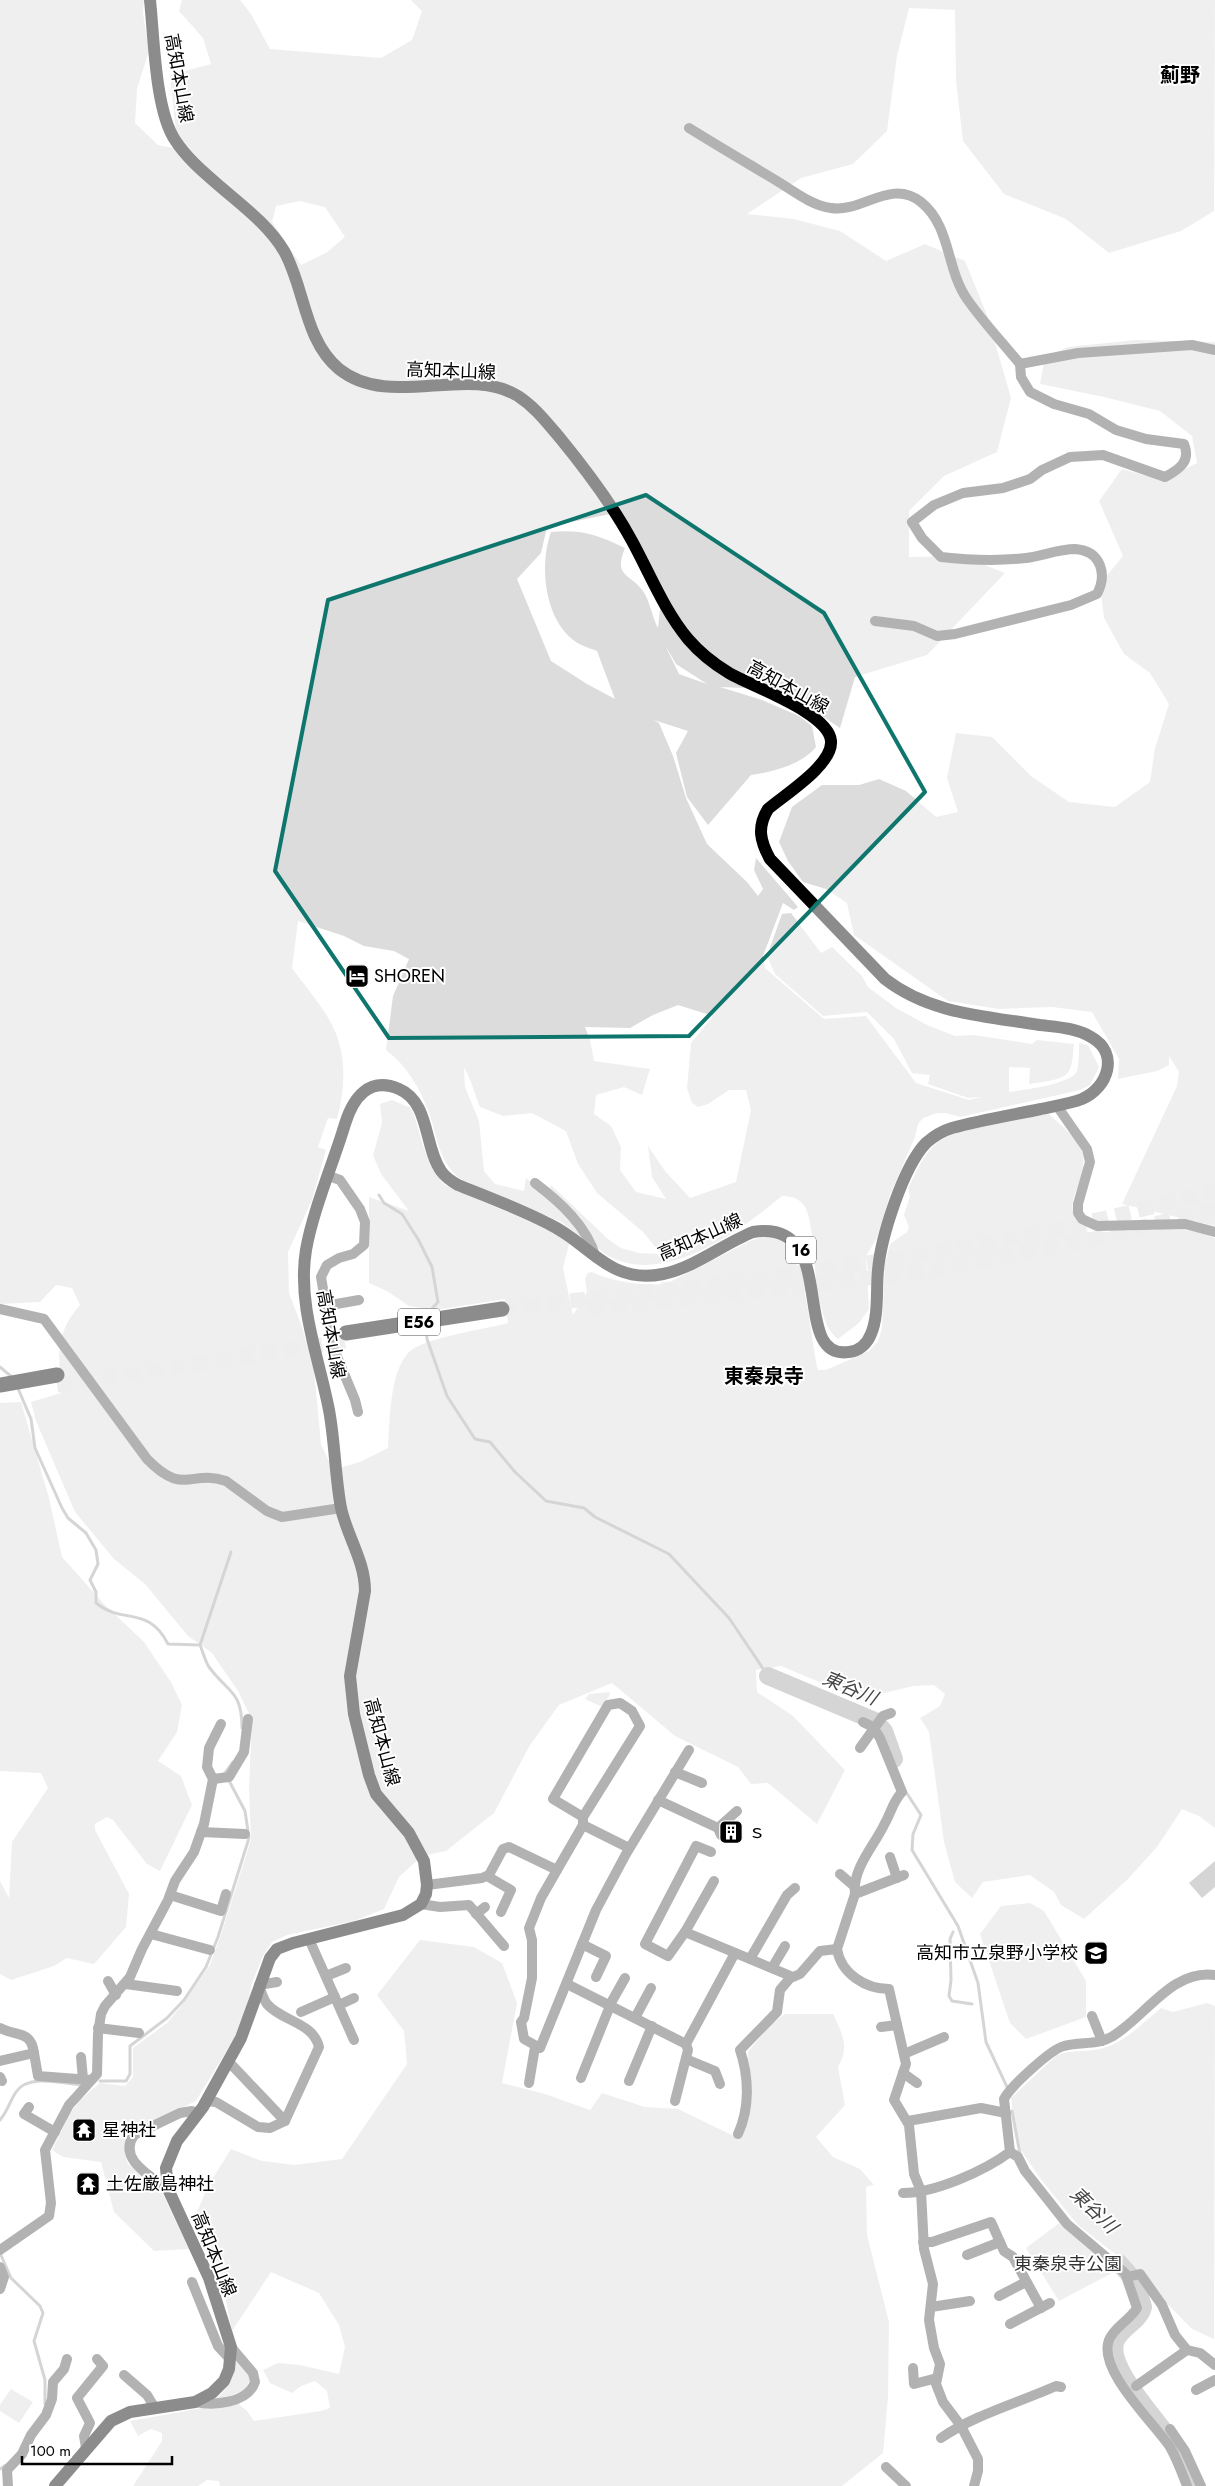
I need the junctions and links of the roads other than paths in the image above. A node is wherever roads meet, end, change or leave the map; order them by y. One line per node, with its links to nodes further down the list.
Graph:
1 (150, 0): 6 (main road, 高知本山線 / 16)
2 (689, 128): 4 (street)
3 (1215, 350): 4 (street)
4 (1020, 364): 5 (street)
5 (875, 621)
6 (1057, 1106): 9 (street); 10 (main road, 高知本山線 / 16)
7 (329, 1176): 10 (main road, 高知本山線 / 16); 12 (street); 19 (main road, 高知本山線 / 16)
8 (535, 1183): 10 (street)
9 (1215, 1232)
10 (596, 1259)
11 (359, 1300): 12 (street)
12 (326, 1306): 18 (street)
13 (0, 1309): 19 (street)
14 (502, 1313): 15 (highway, E56)
15 (351, 1336)
16 (0, 1385): 17 (highway)
17 (0, 1395)
18 (358, 1412)
19 (341, 1508): 42 (main road, 高知本山線 / 16)
20 (891, 1713): 24 (street)
21 (248, 1719): 28 (street)
22 (863, 1722): 24 (street)
23 (221, 1724): 28 (street)
24 (876, 1724): 25 (street); 44 (street)
25 (860, 1748)
26 (689, 1750): 27 (street)
27 (675, 1772): 29 (street); 30 (street)
28 (213, 1779): 33 (street)
29 (702, 1783)
30 (658, 1800): 31 (street); 35 (street)
31 (737, 1811)
32 (583, 1821): 32 (street); 35 (street); 38 (street)
33 (201, 1832): 34 (street); 45 (street)
34 (246, 1834)
35 (629, 1848): 52 (street)
36 (711, 1852): 49 (street)
37 (890, 1857): 44 (street)
38 (557, 1870): 40 (street); 90 (street)
39 (840, 1874): 44 (street)
40 (487, 1876): 42 (street); 48 (street)
41 (714, 1882): 49 (street)
42 (427, 1885): 47 (main road, 高知本山線 / 16)
43 (795, 1888): 58 (street)
44 (854, 1890): 55 (street)
45 (170, 1894): 46 (street); 50 (street)
46 (226, 1894)
47 (421, 1904): 51 (main road, 高知本山線); 53 (street)
48 (501, 1912)
49 (685, 1932): 57 (street)
50 (151, 1934): 56 (street); 68 (street)
51 (309, 1939): 62 (street); 70 (main road, 高知本山線)
52 (582, 1944): 63 (street); 69 (street)
53 (504, 1946)
54 (784, 1946): 60 (street)
55 (837, 1949): 64 (street); 80 (street)
56 (210, 1950)
57 (735, 1953): 58 (street); 89 (street)
58 (750, 1959): 60 (street)
59 (346, 1968): 62 (street)
60 (772, 1968): 64 (street)
61 (1215, 1975): 88 (street)
62 (326, 1976): 75 (street)
63 (596, 1977)
64 (791, 1977): 112 (street)
65 (625, 1978): 76 (street)
66 (108, 1981): 73 (street)
67 (278, 1982): 70 (street)
68 (126, 1984): 72 (street); 73 (street)
69 (567, 1984): 76 (street); 90 (street)
70 (259, 1985): 96 (main road, 高知本山線); 109 (street)
71 (652, 1988): 79 (street)
72 (177, 1991)
73 (116, 1995): 84 (street)
74 (354, 1998): 75 (street)
75 (337, 2001): 77 (street); 87 (street)
76 (611, 2006): 79 (street); 98 (street)
77 (301, 2012)
78 (1092, 2016): 88 (street)
79 (635, 2018): 81 (street)
80 (897, 2025): 82 (street); 92 (street)
81 (652, 2026): 89 (street); 100 (street)
82 (881, 2027)
83 (0, 2028): 91 (street)
84 (98, 2028): 85 (street); 99 (street)
85 (140, 2033)
86 (944, 2037): 92 (street)
87 (354, 2040)
88 (1102, 2041): 107 (street)
89 (686, 2044): 94 (street)
90 (535, 2047): 101 (street)
91 (34, 2053): 95 (street); 99 (street)
92 (904, 2054): 97 (street)
93 (81, 2057): 99 (street)
94 (686, 2059): 103 (street); 104 (street)
95 (0, 2061)
96 (228, 2061): 105 (main road, 高知本山線); 109 (street)
97 (904, 2073): 102 (street); 110 (street)
98 (582, 2078)
99 (87, 2080): 111 (street)
100 (629, 2081)
101 (528, 2083)
102 (916, 2083)
103 (720, 2084)
104 (675, 2100)
105 (206, 2101): 108 (main road, 高知本山線); 109 (street)
106 (29, 2107): 111 (street)
107 (1006, 2113): 110 (street); 113 (street)
108 (198, 2114): 114 (main road, 高知本山線); 114 (street)
109 (285, 2121)
110 (908, 2122): 115 (street)
111 (55, 2132): 119 (street)
112 (738, 2134)
113 (1010, 2152): 115 (street); 122 (street)
114 (168, 2189): 131 (main road, 高知本山線)
115 (921, 2190): 116 (street); 117 (street)
116 (903, 2193)
117 (923, 2242): 118 (street); 128 (street)
118 (1000, 2242): 120 (street); 124 (street)
119 (1, 2249)
120 (967, 2254)
121 (0, 2267): 125 (street)
122 (1132, 2276): 130 (street); 153 (street)
123 (192, 2282): 131 (street)
124 (1026, 2282): 126 (street); 129 (street)
125 (0, 2289)
126 (1000, 2296)
127 (970, 2302): 128 (street)
128 (931, 2307): 137 (street)
129 (1010, 2324)
130 (1187, 2350): 134 (street); 140 (street)
131 (230, 2353): 142 (main road); 142 (street)
132 (67, 2359): 149 (street)
133 (97, 2359): 147 (street)
134 (1215, 2365)
135 (913, 2368): 137 (street)
136 (124, 2375): 143 (street)
137 (937, 2378): 144 (street)
138 (1215, 2380): 141 (street)
139 (1059, 2384): 144 (street)
140 (1136, 2386)
141 (1196, 2390)
142 (195, 2402): 143 (main road)
143 (155, 2408): 147 (main road)
144 (961, 2426): 146 (street); 152 (street)
145 (1170, 2429): 154 (street)
146 (942, 2438)
147 (86, 2448): 150 (main road)
148 (886, 2467): 151 (street)
149 (8, 2486)
150 (55, 2486)
151 (906, 2486)
152 (974, 2486)
153 (1187, 2486)
154 (1201, 2486)

